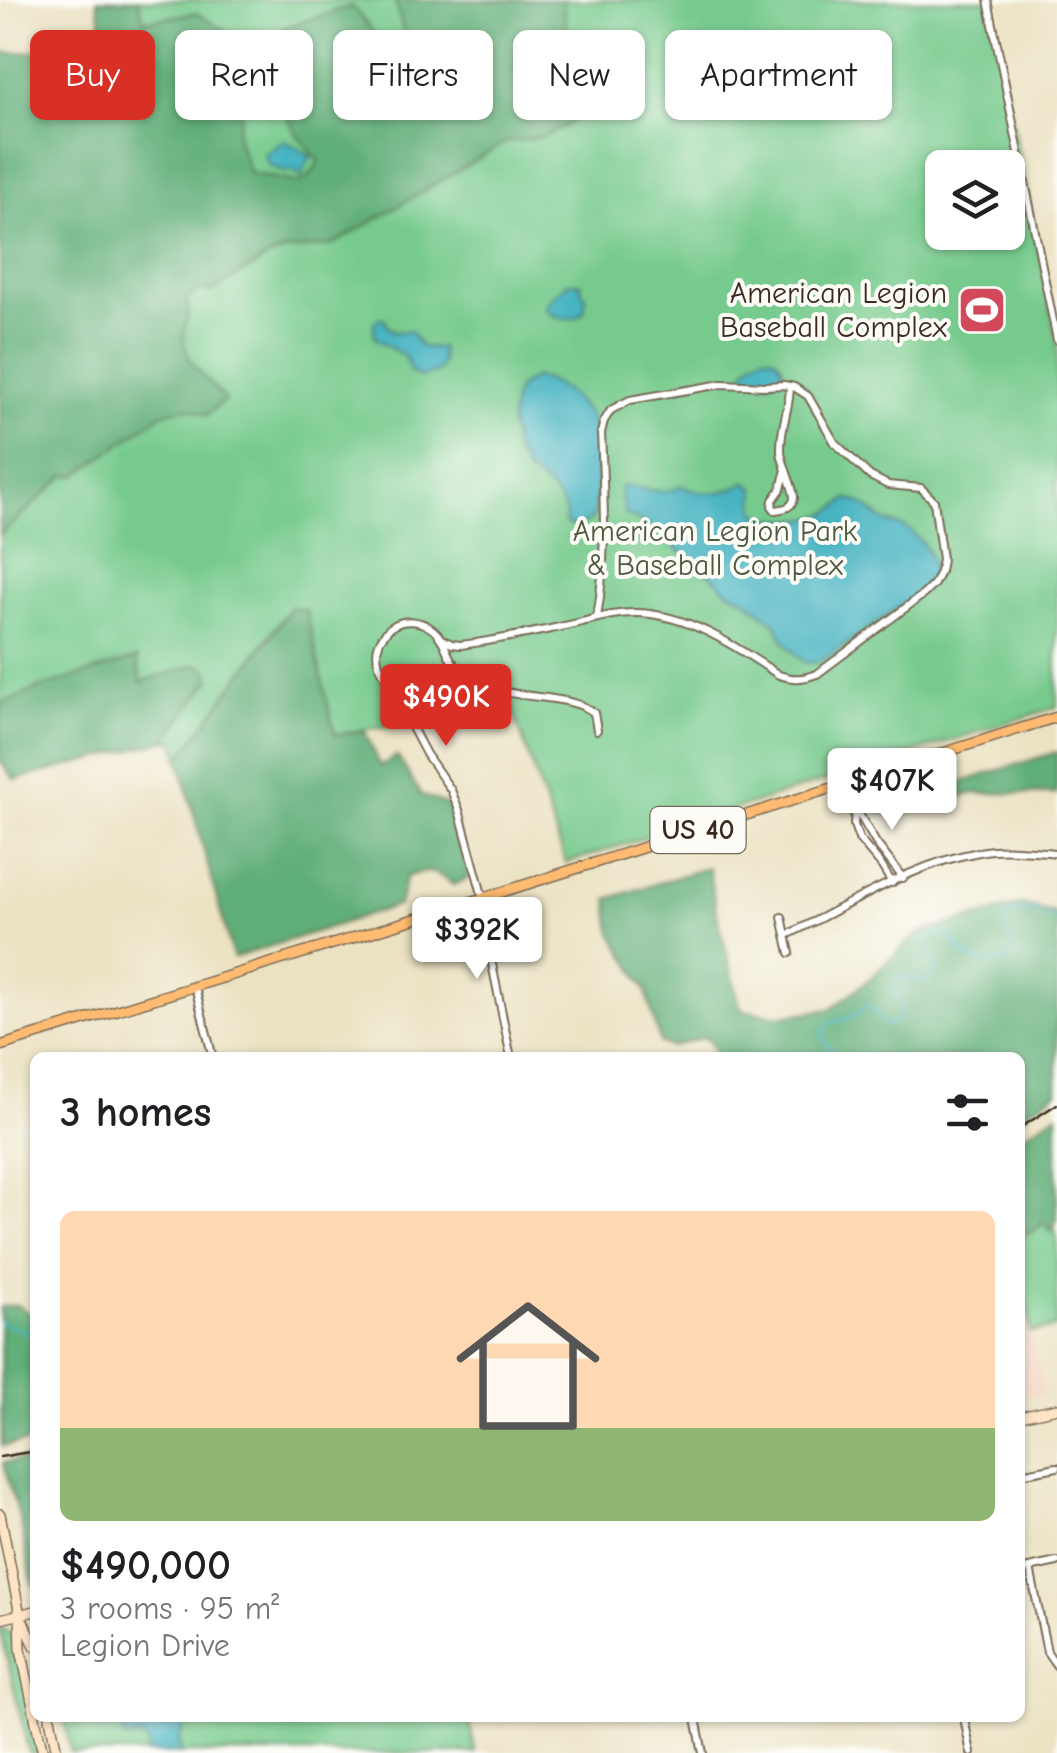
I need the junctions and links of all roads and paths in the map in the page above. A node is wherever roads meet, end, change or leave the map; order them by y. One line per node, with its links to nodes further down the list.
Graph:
1 (988, 0): 2 (street)
2 (1057, 340)
3 (790, 386): 4 (street); 5 (street); 5 (street)
4 (786, 473): 4 (street)
5 (596, 618): 6 (street)
6 (441, 640): 8 (street); 14 (street)
7 (1057, 717): 9 (main road, US 40)
8 (597, 730)
9 (848, 783): 10 (street); 14 (main road, US 40)
10 (854, 806): 12 (street); 13 (street)
11 (1057, 853): 12 (street)
12 (903, 878): 13 (street)
13 (892, 883): 16 (street)
14 (482, 898): 18 (main road, US 40); 21 (street)
15 (782, 917): 16 (street)
16 (787, 935): 17 (street)
17 (790, 953)
18 (194, 986): 19 (main road, US 40); 20 (street)
19 (0, 1046)
20 (211, 1052)
21 (510, 1052)
22 (1057, 1408): 23 (main road)
23 (1025, 1415)
24 (1057, 1467): 25 (street)
25 (1025, 1473)
26 (0, 1514): 31 (main road)
27 (1057, 1562): 28 (street)
28 (1030, 1568): 29 (street); 34 (street)
29 (1025, 1569)
30 (30, 1612): 31 (main road)
31 (20, 1615): 32 (main road); 33 (main road); 35 (main road)
32 (0, 1619)
33 (30, 1636)
34 (1057, 1666)
35 (30, 1693)
36 (36, 1722): 40 (main road)
37 (51, 1722): 41 (main road)
38 (697, 1722): 42 (street)
39 (965, 1722): 43 (street)
40 (43, 1753)
41 (57, 1753)
42 (703, 1753)
43 (971, 1753)

